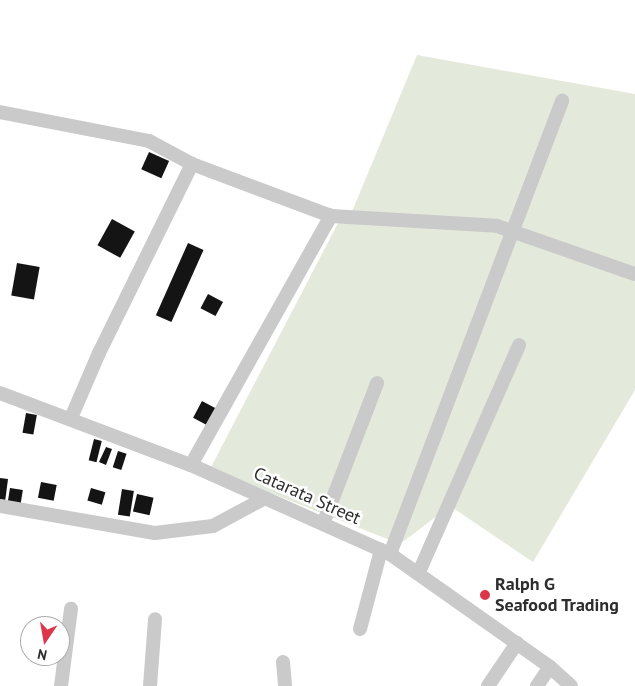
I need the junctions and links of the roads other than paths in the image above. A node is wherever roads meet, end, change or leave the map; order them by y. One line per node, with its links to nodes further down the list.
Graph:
1 (562, 101): 5 (street)
2 (0, 112): 3 (street)
3 (192, 164): 4 (street); 10 (street)
4 (331, 216): 5 (street); 11 (street)
5 (516, 231): 6 (street); 15 (street)
6 (635, 274)
7 (519, 345): 16 (street)
8 (377, 382): 14 (street)
9 (0, 393): 10 (street, Catarata Street)
10 (71, 418): 11 (street, Catarata Street)
11 (192, 465): 12 (street, Catarata Street)
12 (265, 498): 13 (street); 14 (street, Catarata Street)
13 (0, 506)
14 (323, 524): 15 (street, Catarata Street)
15 (385, 552): 16 (street, Catarata Street); 19 (street)
16 (419, 572): 20 (street, Catarata Street)
17 (71, 609): 24 (street)
18 (155, 619): 25 (street)
19 (360, 629)
20 (517, 643): 22 (street, Catarata Street); 23 (street)
21 (283, 662): 26 (street)
22 (550, 667): 27 (street); 28 (street, Catarata Street)
23 (489, 685)
24 (61, 686)
25 (150, 686)
26 (285, 686)
27 (537, 686)
28 (571, 686)

